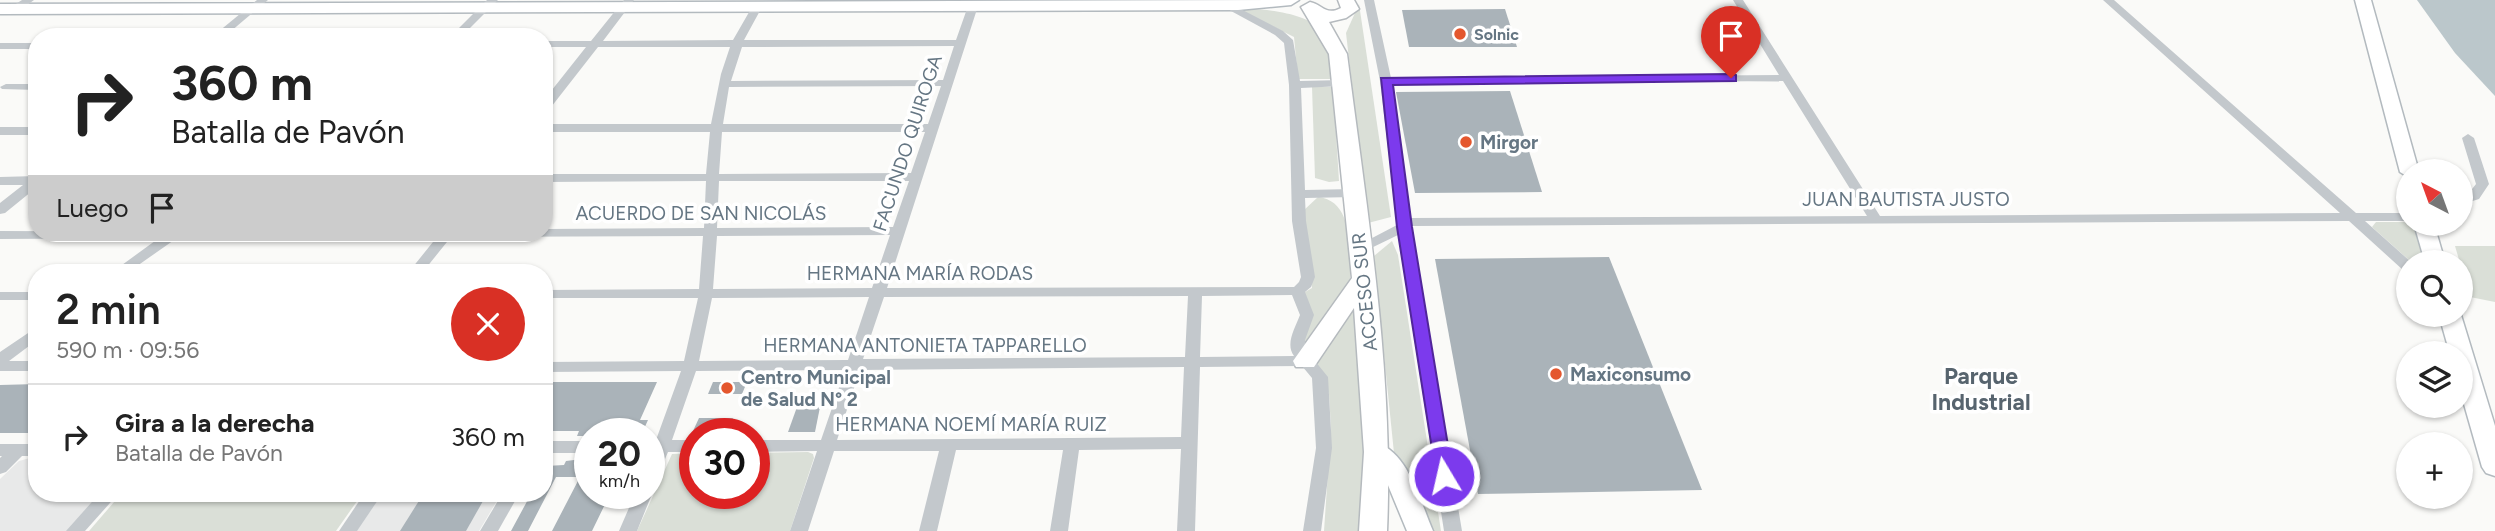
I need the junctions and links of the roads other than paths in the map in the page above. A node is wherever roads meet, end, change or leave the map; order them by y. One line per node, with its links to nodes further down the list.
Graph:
1 (1291, 0): 6 (street)
2 (1368, 0): 27 (street)
3 (1738, 0): 26 (street)
4 (2108, 0): 56 (street)
5 (2363, 0): 43 (street)
6 (1279, 1): 10 (street)
7 (258, 4): 8 (street); 12 (street); 17 (street)
8 (490, 4): 9 (street); 18 (street)
9 (626, 4): 14 (street); 21 (street)
10 (1231, 5): 13 (street); 15 (street); 33 (street)
11 (1348, 5): 15 (main road); 25 (main road, ACCESO SUR)
12 (15, 6): 16 (street)
13 (973, 6): 14 (street); 19 (street, FACUNDO QUIROGA)
14 (757, 7): 22 (street)
15 (1318, 12): 25 (main road, ACCESO SUR)
16 (0, 19)
17 (228, 28)
18 (465, 28)
19 (959, 43): 22 (street); 28 (street, FACUNDO QUIROGA)
20 (553, 44): 21 (street)
21 (594, 44): 22 (street); 32 (street)
22 (737, 44): 30 (street)
23 (0, 46): 24 (street)
24 (28, 46)
25 (1338, 54): 29 (main road, ACCESO SUR)
26 (1785, 78): 27 (street); 54 (street)
27 (1386, 81): 57 (street)
28 (947, 83): 30 (street); 39 (street, FACUNDO QUIROGA)
29 (1343, 83): 33 (street); 50 (main road, ACCESO SUR)
30 (725, 84): 38 (street)
31 (553, 85): 32 (street)
32 (563, 85): 36 (street)
33 (1294, 85): 51 (street)
34 (28, 86): 35 (street)
35 (6, 87)
36 (553, 97)
37 (553, 128): 38 (street)
38 (716, 128): 39 (street); 46 (street)
39 (931, 128): 44 (street, FACUNDO QUIROGA)
40 (0, 131): 41 (street)
41 (28, 131)
42 (2468, 138): 52 (street)
43 (2406, 159)
44 (915, 177): 46 (street); 58 (street, FACUNDO QUIROGA)
45 (553, 178): 46 (street)
46 (712, 178): 59 (street)
47 (28, 180): 48 (street)
48 (0, 181)
49 (28, 187): 53 (street)
50 (1354, 193): 51 (street); 65 (main road, ACCESO SUR)
51 (1300, 194): 70 (street)
52 (2473, 196)
53 (0, 210)
54 (1874, 217): 56 (street, JUAN BAUTISTA JUSTO); 57 (street, JUAN BAUTISTA JUSTO)
55 (2396, 217): 56 (street, JUAN BAUTISTA JUSTO)
56 (2352, 218): 66 (street)
57 (1404, 224): 65 (street); 116 (street)
58 (898, 231): 59 (street, ACUERDO DE SAN NICOLÁS); 72 (street, FACUNDO QUIROGA)
59 (710, 232): 60 (street, ACUERDO DE SAN NICOLÁS); 73 (street)
60 (553, 233)
61 (0, 235): 62 (street, ACUERDO DE SAN NICOLÁS)
62 (28, 235)
63 (163, 242): 67 (street)
64 (440, 242): 68 (street)
65 (1360, 248): 69 (main road, ACCESO SUR)
66 (2396, 256)
67 (130, 264)
68 (422, 264)
69 (1364, 278): 80 (main road); 98 (main road, ACCESO SUR)
70 (1297, 290): 71 (street, HERMANA MARÍA RODAS); 80 (street)
71 (1195, 291): 72 (street, HERMANA MARÍA RODAS); 81 (street)
72 (878, 292): 73 (street, HERMANA MARÍA RODAS); 82 (street, FACUNDO QUIROGA)
73 (706, 293): 74 (street, HERMANA MARÍA RODAS); 83 (street)
74 (553, 294)
75 (0, 296): 76 (street)
76 (28, 296)
77 (2453, 327): 99 (street)
78 (28, 339): 79 (street)
79 (0, 360)
80 (1305, 361): 81 (street, HERMANA ANTONIETA TAPPARELLO); 113 (street)
81 (1192, 363): 82 (street, HERMANA ANTONIETA TAPPARELLO); 88 (street)
82 (857, 364): 83 (street, HERMANA ANTONIETA TAPPARELLO); 92 (street, FACUNDO QUIROGA)
83 (689, 365): 86 (street, HERMANA ANTONIETA TAPPARELLO); 87 (street)
84 (0, 366): 85 (street)
85 (28, 366)
86 (553, 367)
87 (665, 424)
88 (1189, 443): 89 (street, HERMANA NOEMÍ MARÍA RUIZ); 112 (street)
89 (1072, 444): 90 (street, HERMANA NOEMÍ MARÍA RUIZ); 111 (street)
90 (949, 445): 92 (street, HERMANA NOEMÍ MARÍA RUIZ); 110 (street)
91 (770, 446): 92 (street, HERMANA NOEMÍ MARÍA RUIZ)
92 (828, 446): 109 (street, FACUNDO QUIROGA)
93 (553, 447): 94 (street)
94 (574, 447)
95 (0, 450): 96 (street)
96 (19, 450): 97 (street); 100 (street)
97 (28, 450)
98 (1377, 452): 114 (main road, ACCESO SUR); 115 (street)
99 (2495, 467)
100 (0, 468)
101 (102, 502): 105 (street)
102 (368, 502): 106 (street)
103 (505, 502): 107 (street)
104 (637, 509): 108 (street)
105 (75, 531)
106 (348, 531)
107 (489, 531)
108 (628, 531)
109 (799, 531)
110 (928, 531)
111 (1059, 531)
112 (1186, 531)
113 (1312, 531)
114 (1373, 531)
115 (1420, 531)
116 (1452, 531)

